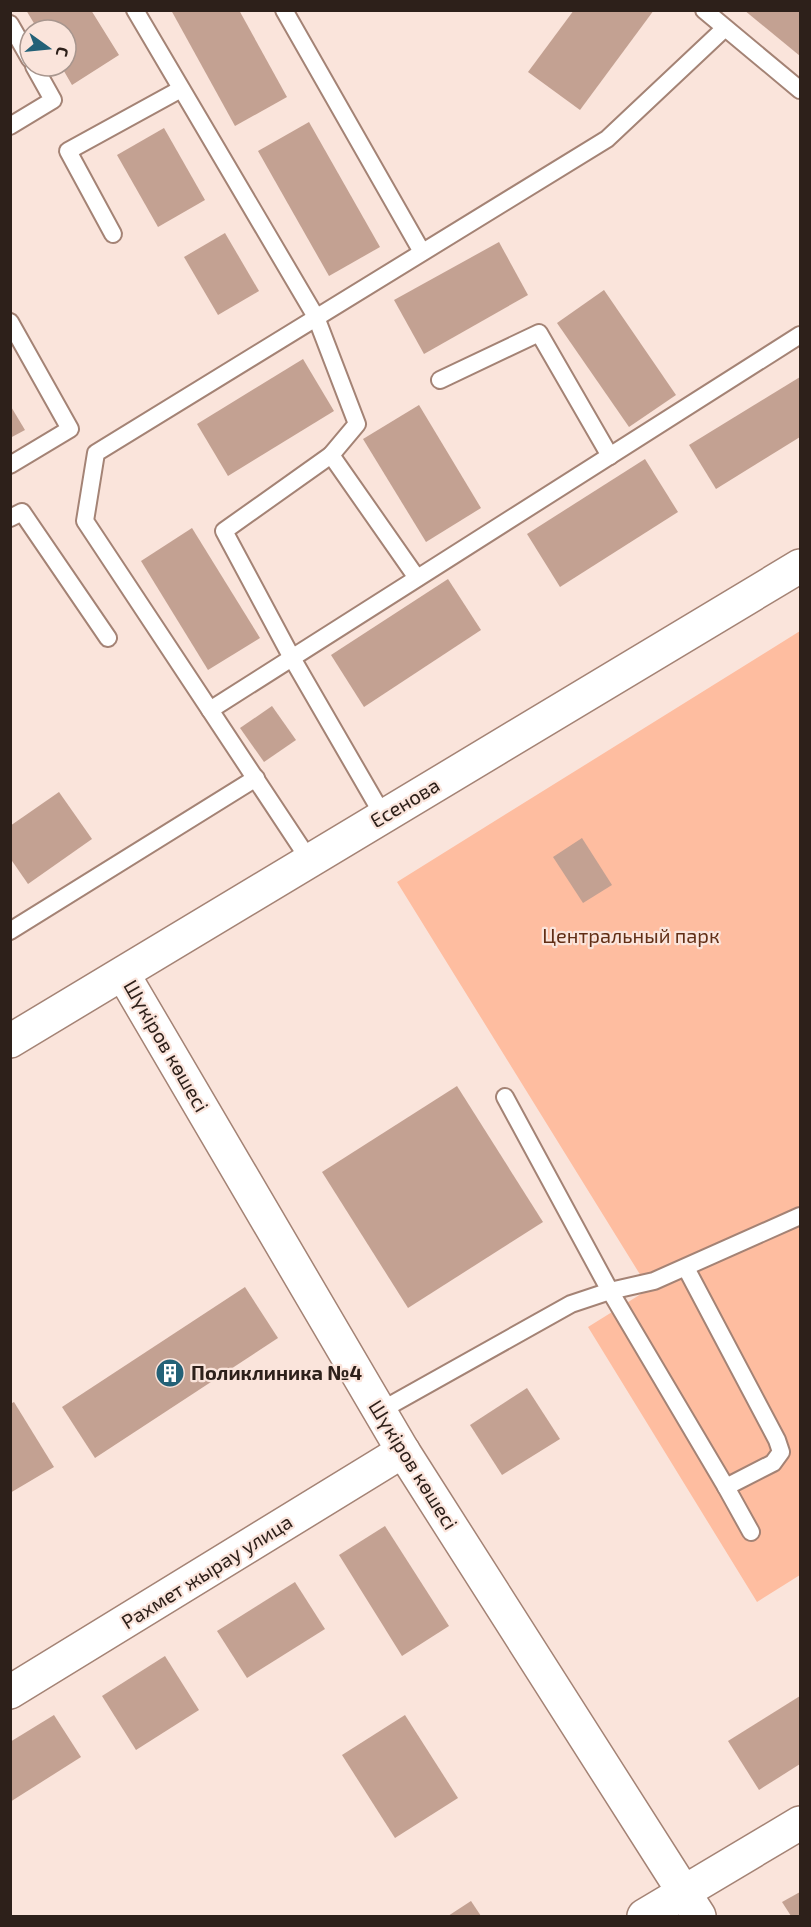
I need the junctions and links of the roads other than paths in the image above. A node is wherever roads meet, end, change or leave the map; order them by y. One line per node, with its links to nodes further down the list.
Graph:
1 (135, 10): 8 (lane)
2 (284, 10): 12 (lane)
3 (704, 10): 5 (lane)
4 (10, 24): 6 (lane)
5 (725, 28): 9 (lane); 12 (lane)
6 (18, 38)
7 (41, 78): 10 (lane)
8 (181, 88): 11 (lane); 13 (lane)
9 (801, 90)
10 (10, 126)
11 (113, 234)
12 (422, 252): 13 (lane)
13 (316, 317): 17 (lane); 25 (lane)
14 (10, 322): 19 (lane)
15 (801, 335): 18 (lane)
16 (440, 380): 18 (lane)
17 (331, 455): 22 (lane); 24 (lane)
18 (610, 456): 22 (lane)
19 (10, 465)
20 (10, 518): 23 (lane)
21 (801, 566): 27 (street, Есенова)
22 (417, 578): 24 (lane)
23 (108, 638)
24 (292, 658): 25 (lane); 27 (lane)
25 (210, 710): 26 (lane)
26 (256, 778): 28 (lane); 29 (lane)
27 (384, 817): 28 (street, Есенова)
28 (310, 861): 30 (street, Есенова)
29 (10, 931)
30 (123, 974): 31 (street, Есенова); 36 (street, Шүкіров көшесі)
31 (10, 1041)
32 (505, 1097): 35 (lane)
33 (801, 1216): 34 (lane)
34 (686, 1268): 35 (lane); 38 (lane)
35 (610, 1292): 36 (lane); 38 (lane)
36 (380, 1411): 37 (street, Шүкіров көшесі)
37 (403, 1451): 40 (street, Рахмет жырау улица); 42 (street, Шүкіров көшесі)
38 (726, 1487): 39 (lane)
39 (751, 1532)
40 (10, 1692)
41 (801, 1823): 42 (street)
42 (692, 1904): 43 (street)
43 (644, 1917)

